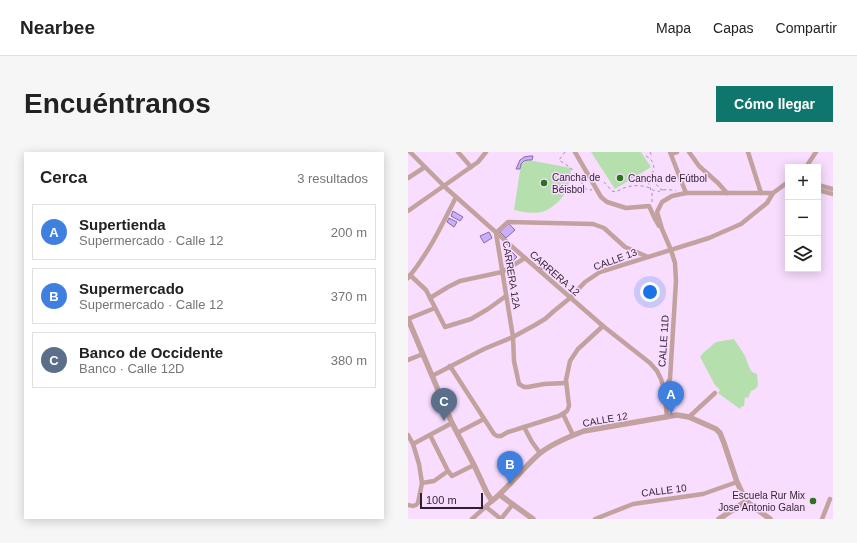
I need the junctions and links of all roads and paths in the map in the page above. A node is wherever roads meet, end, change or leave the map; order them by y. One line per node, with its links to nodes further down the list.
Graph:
1 (410, 152): 16 (street, CARRERA 12)
2 (458, 152): 15 (street)
3 (486, 152): 15 (street)
4 (565, 152): 25 (path)
5 (575, 152): 25 (street)
6 (650, 152): 13 (path)
7 (677, 152): 11 (street)
8 (689, 152): 28 (street)
9 (748, 152): 29 (street)
10 (816, 152): 14 (street)
11 (670, 153): 30 (street)
12 (646, 156): 13 (path)
13 (651, 159): 17 (path)
14 (808, 164)
15 (471, 167): 20 (street)
16 (425, 168): 18 (street); 20 (street, CARRERA 12)
17 (653, 173): 23 (path); 26 (path)
18 (408, 178)
19 (604, 182): 23 (path)
20 (443, 185): 33 (street, CARRERA 12); 34 (street)
21 (785, 185): 31 (street, CALLE 13)
22 (821, 186): 24 (street)
23 (650, 188): 26 (path); 35 (path)
24 (833, 189)
25 (597, 190): 35 (street)
26 (663, 190): 30 (path)
27 (821, 191): 32 (street)
28 (727, 193): 29 (street); 30 (street)
29 (761, 193): 31 (street)
30 (684, 194): 36 (street, CALLE 11D)
31 (773, 194): 38 (street, CALLE 13)
32 (833, 194)
33 (456, 197): 37 (street, CARRERA 12); 42 (street)
34 (408, 211)
35 (653, 214): 36 (street)
36 (662, 229): 38 (street, CALLE 11D)
37 (496, 233): 39 (street, CARRERA 12A); 40 (street, CARRERA 12); 41 (street, CARRERA 12A)
38 (671, 250): 39 (street, CALLE 13); 55 (street, CALLE 11D)
39 (648, 257): 45 (street, CALLE 13)
40 (525, 258): 41 (street); 45 (street, CARRERA 12)
41 (502, 272): 43 (street, CARRERA 12A); 44 (street)
42 (409, 276): 44 (street)
43 (506, 296): 46 (street); 49 (street, CARRERA 12A)
44 (430, 298): 46 (street)
45 (570, 298): 48 (street, CARRERA 12); 49 (street, CALLE 13)
46 (435, 308): 47 (street)
47 (408, 319): 50 (street)
48 (603, 326): 54 (street); 55 (street, CARRERA 12)
49 (513, 336): 52 (street, CALLE 13); 54 (street, CARRERA 12A)
50 (422, 354): 51 (street); 53 (street)
51 (408, 360)
52 (450, 366): 53 (street, CALLE 13); 60 (street)
53 (432, 376): 61 (street)
54 (566, 383): 57 (street)
55 (664, 390): 58 (street, CARRERA 12)
56 (715, 393): 59 (street)
57 (563, 414): 62 (street); 66 (street)
58 (667, 417): 59 (street, CALLE 12); 66 (street, CALLE 12)
59 (689, 417): 71 (street)
60 (484, 419): 62 (street); 63 (street)
61 (452, 423): 63 (street); 65 (street)
62 (524, 427): 68 (street)
63 (458, 433): 69 (street)
64 (408, 435): 67 (street)
65 (430, 435): 67 (street); 70 (street)
66 (573, 435): 68 (street, CALLE 12)
67 (413, 444): 72 (street)
68 (540, 453): 73 (street, CALLE 12)
69 (474, 465): 70 (street); 75 (street)
70 (448, 471): 72 (street)
71 (737, 482): 76 (street); 83 (street, CALLE 10)
72 (422, 483): 78 (street)
73 (500, 494): 75 (street, CALLE 12); 77 (street)
74 (830, 499): 86 (street)
75 (492, 501): 79 (street, CALLE 12)
76 (746, 501): 84 (street); 85 (street)
77 (513, 504): 81 (street); 82 (street)
78 (408, 505)
79 (486, 507): 80 (street, CALLE 12); 81 (street)
80 (472, 519)
81 (501, 519)
82 (533, 519)
83 (595, 519)
84 (719, 519)
85 (770, 519)
86 (822, 519)

